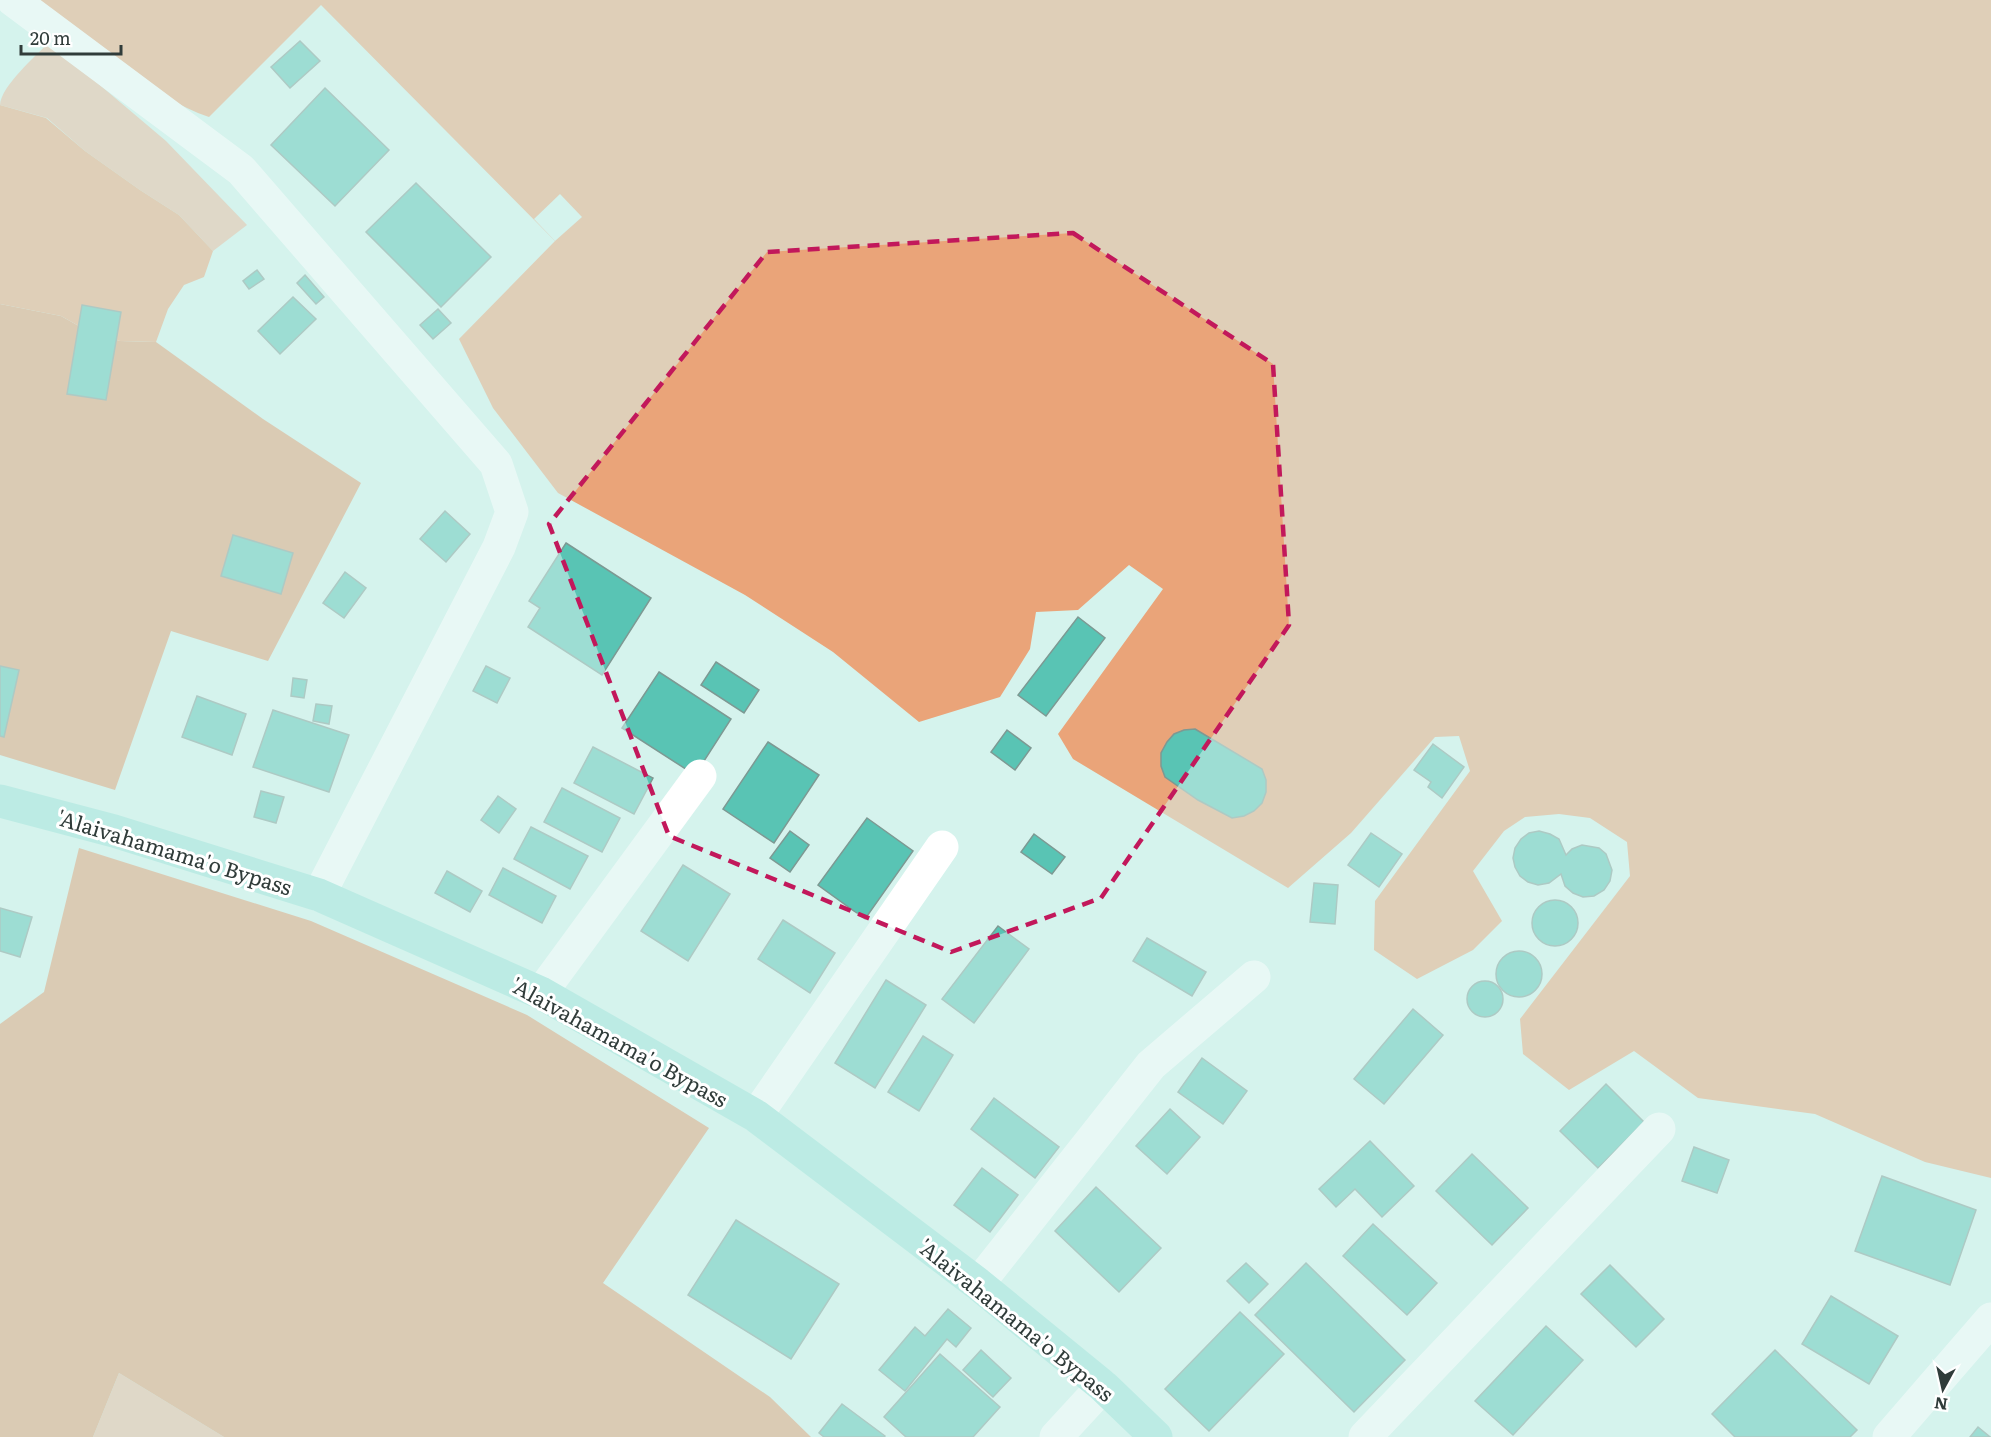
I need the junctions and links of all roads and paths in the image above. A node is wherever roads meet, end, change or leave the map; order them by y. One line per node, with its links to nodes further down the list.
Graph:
1 (13, 0): 5 (street)
2 (700, 776): 7 (street)
3 (0, 801): 5 (main road, 'Alaivahamama'o Bypass)
4 (942, 847): 8 (street)
5 (319, 895): 7 (main road, 'Alaivahamama'o Bypass)
6 (1254, 977): 10 (street)
7 (541, 993): 8 (main road, 'Alaivahamama'o Bypass)
8 (756, 1116): 10 (main road, 'Alaivahamama'o Bypass)
9 (1659, 1129): 15 (street)
10 (978, 1284): 12 (main road, 'Alaivahamama'o Bypass)
11 (1991, 1319): 16 (street)
12 (1103, 1386): 13 (street); 14 (main road, 'Alaivahamama'o Bypass)
13 (1056, 1437)
14 (1155, 1437)
15 (1365, 1437)
16 (1889, 1437)

